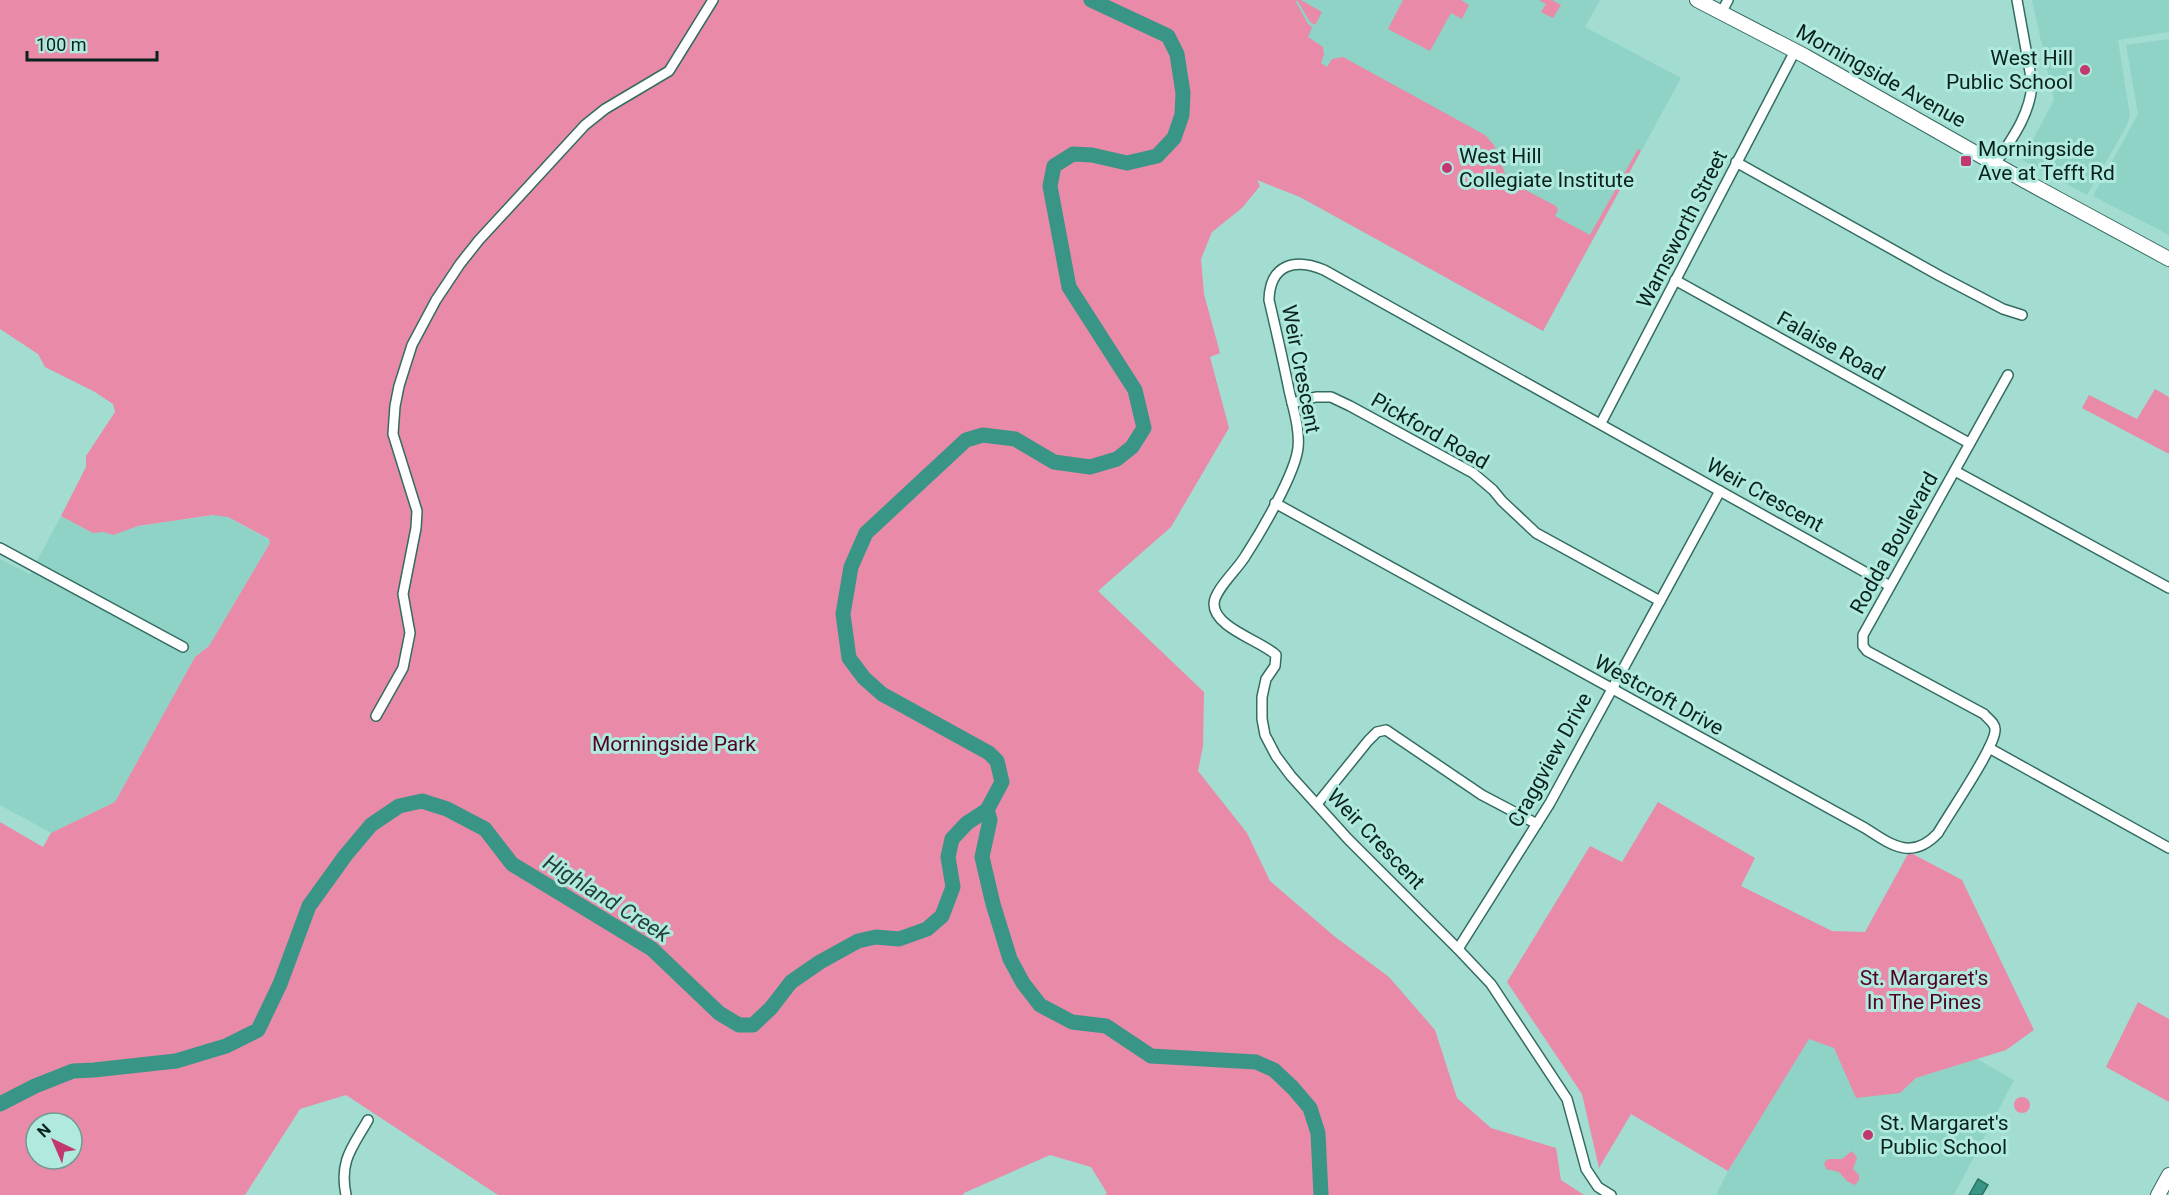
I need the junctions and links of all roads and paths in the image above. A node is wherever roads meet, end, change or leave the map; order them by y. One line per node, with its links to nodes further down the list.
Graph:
1 (713, 0): 25 (street)
2 (1697, 0): 5 (main road, Morningside Avenue)
3 (1728, 0): 5 (street)
4 (2017, 0): 8 (street)
5 (1721, 13): 6 (main road, Morningside Avenue)
6 (1795, 51): 7 (street, Warnsworth Street); 8 (main road, Morningside Avenue)
7 (1736, 162): 10 (street, Warnsworth Street); 11 (street)
8 (1995, 164): 9 (main road, Morningside Avenue)
9 (2169, 259)
10 (1676, 280): 14 (street, Warnsworth Street); 15 (street, Falaise Road)
11 (2022, 315)
12 (2008, 375): 15 (street, Rodda Boulevard)
13 (1292, 403): 14 (street, Weir Crescent); 18 (street, Weir Crescent); 22 (street, Pickford Road)
14 (1601, 423): 17 (street, Weir Crescent)
15 (1969, 443): 16 (street, Rodda Boulevard)
16 (1955, 471): 20 (street, Rodda Boulevard); 21 (street)
17 (1720, 491): 20 (street, Weir Crescent); 22 (street, Craggview Drive)
18 (1275, 503): 24 (street, Westcroft Drive); 27 (street, Weir Crescent)
19 (0, 548): 23 (street)
20 (1890, 586): 26 (street, Rodda Boulevard)
21 (2169, 588)
22 (1660, 602): 24 (street, Craggview Drive)
23 (183, 647)
24 (1611, 689): 26 (street, Westcroft Drive); 28 (street, Craggview Drive)
25 (376, 716)
26 (1989, 747): 29 (street)
27 (1317, 804): 28 (street); 30 (street, Weir Crescent)
28 (1536, 824): 30 (street, Craggview Drive)
29 (2169, 848)
30 (1458, 949): 34 (street, Weir Crescent)
31 (368, 1120): 33 (street)
32 (2169, 1175): 35 (main road)
33 (346, 1195)
34 (1611, 1195)
35 (2158, 1195)

